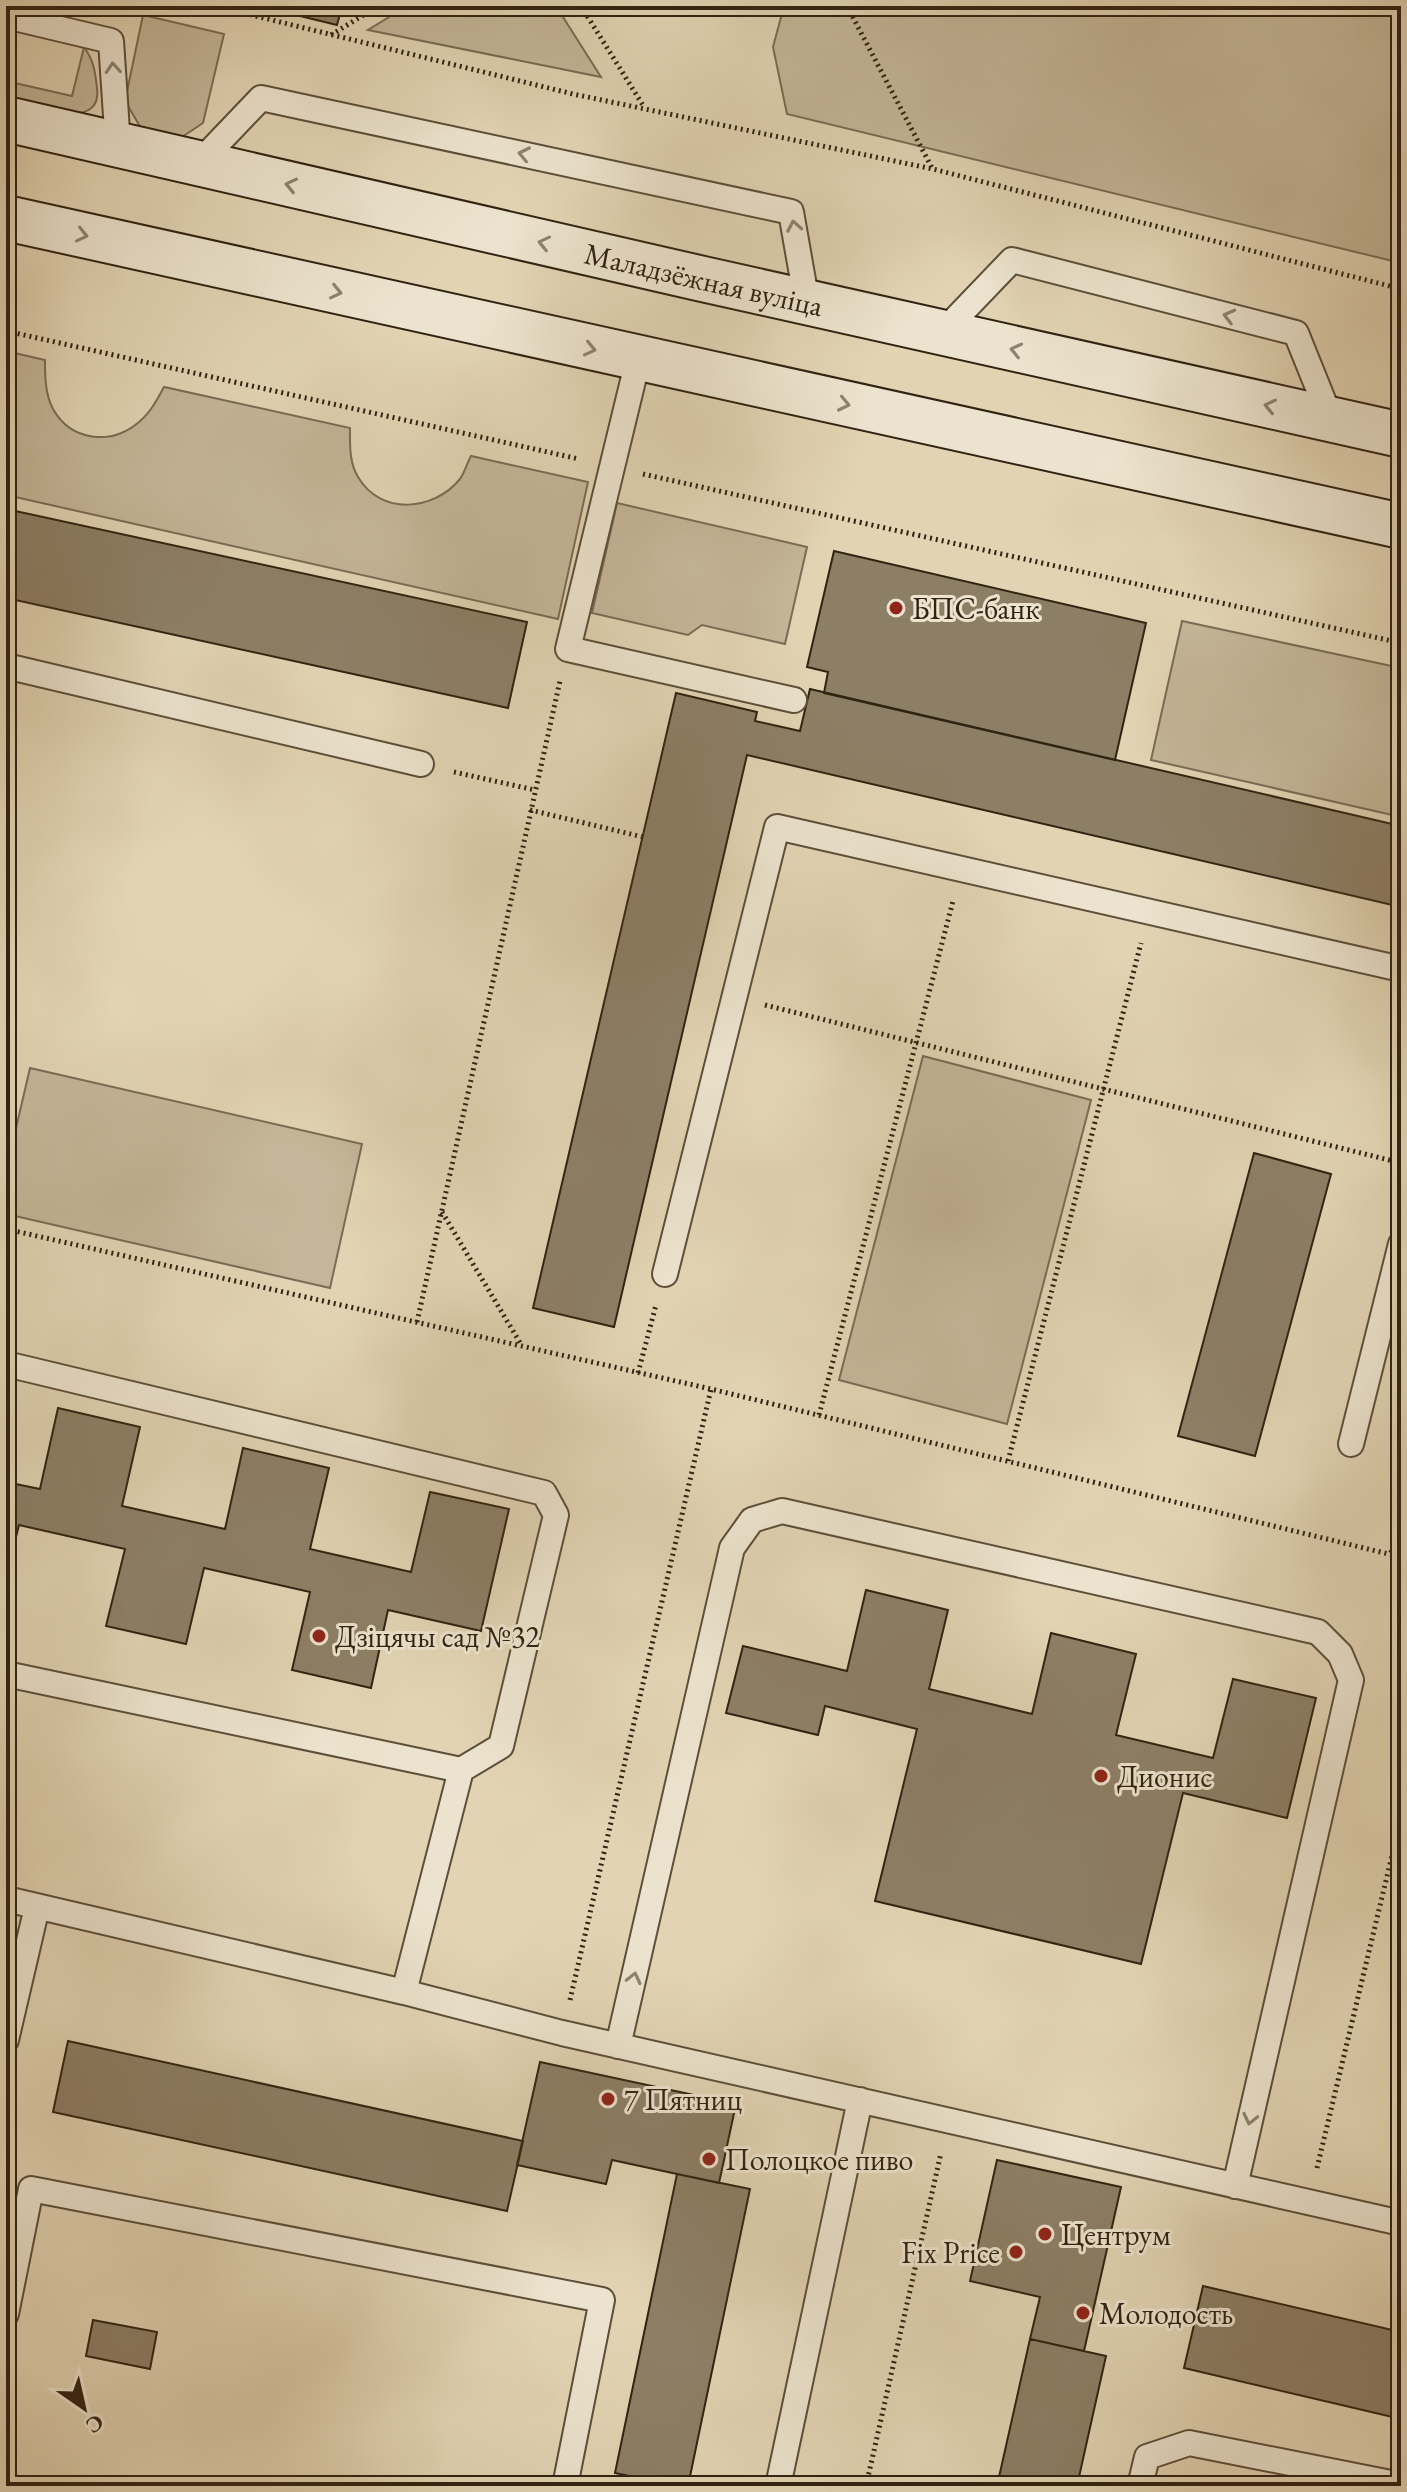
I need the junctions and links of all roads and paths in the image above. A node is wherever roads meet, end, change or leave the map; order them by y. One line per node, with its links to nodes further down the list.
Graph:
1 (215, 6): 6 (path)
2 (378, 6): 6 (path)
3 (581, 6): 7 (path)
4 (847, 6): 11 (path)
5 (6, 16): 9 (lane, one-way to 5)
6 (330, 36): 7 (path)
7 (645, 107): 11 (path)
8 (6, 119): 9 (main road, Маладзёжная вуліца)
9 (118, 146): 10 (main road, Маладзёжная вуліца)
10 (198, 164): 14 (main road, Маладзёжная вуліца, one-way to 10); 14 (lane, one-way to 10)
11 (933, 169): 13 (path)
12 (6, 218): 17 (main road, one-way to 17)
13 (1401, 289)
14 (807, 303): 16 (main road, Маладзёжная вуліца)
15 (6, 331): 20 (path)
16 (942, 333): 18 (main road, Маладзёжная вуліца, one-way to 16); 18 (lane, one-way to 16)
17 (638, 360): 20 (lane); 21 (main road, one-way to 21)
18 (1331, 420): 19 (main road, Маладзёжная вуліца)
19 (1401, 435)
20 (611, 466): 22 (path); 23 (lane)
21 (1401, 526)
22 (1401, 643)
23 (568, 649): 25 (lane); 27 (path)
24 (7, 673): 26 (lane)
25 (794, 700)
26 (421, 764): 27 (path)
27 (535, 790): 28 (path)
28 (530, 810): 29 (path); 37 (path)
29 (643, 837)
30 (961, 869): 31 (lane); 33 (lane); 34 (path)
31 (1149, 912): 32 (lane); 35 (path)
32 (1401, 969)
33 (734, 998): 34 (path); 40 (lane)
34 (916, 1043): 35 (path); 46 (path)
35 (1104, 1089): 36 (path); 48 (path)
36 (1401, 1163)
37 (441, 1212): 41 (path); 42 (path)
38 (6, 1229): 41 (path)
39 (1401, 1244): 47 (lane)
40 (665, 1274): 44 (path)
41 (417, 1322): 42 (path)
42 (522, 1346): 44 (path)
43 (6, 1364): 53 (lane)
44 (638, 1373): 45 (path)
45 (711, 1389): 46 (path); 58 (path)
46 (819, 1415): 48 (path)
47 (1351, 1444)
48 (1008, 1461): 50 (path)
49 (1401, 1543): 50 (path)
50 (1390, 1554): 51 (path)
51 (1401, 1557)
52 (6, 1674): 53 (lane)
53 (461, 1770): 57 (lane)
54 (1401, 1818): 64 (path)
55 (6, 1899): 56 (lane)
56 (37, 1907): 57 (lane); 59 (lane)
57 (404, 1992): 58 (lane)
58 (562, 2033): 60 (lane)
59 (6, 2040)
60 (618, 2046): 61 (lane); 63 (lane, one-way to 63)
61 (860, 2100): 62 (lane); 69 (lane)
62 (948, 2121): 63 (lane); 70 (path)
63 (1235, 2186): 64 (lane)
64 (1309, 2202): 65 (lane)
65 (1401, 2223)
66 (6, 2314): 68 (lane)
67 (1401, 2485): 71 (lane)
68 (565, 2486)
69 (778, 2486)
70 (866, 2486)
71 (1140, 2486)

